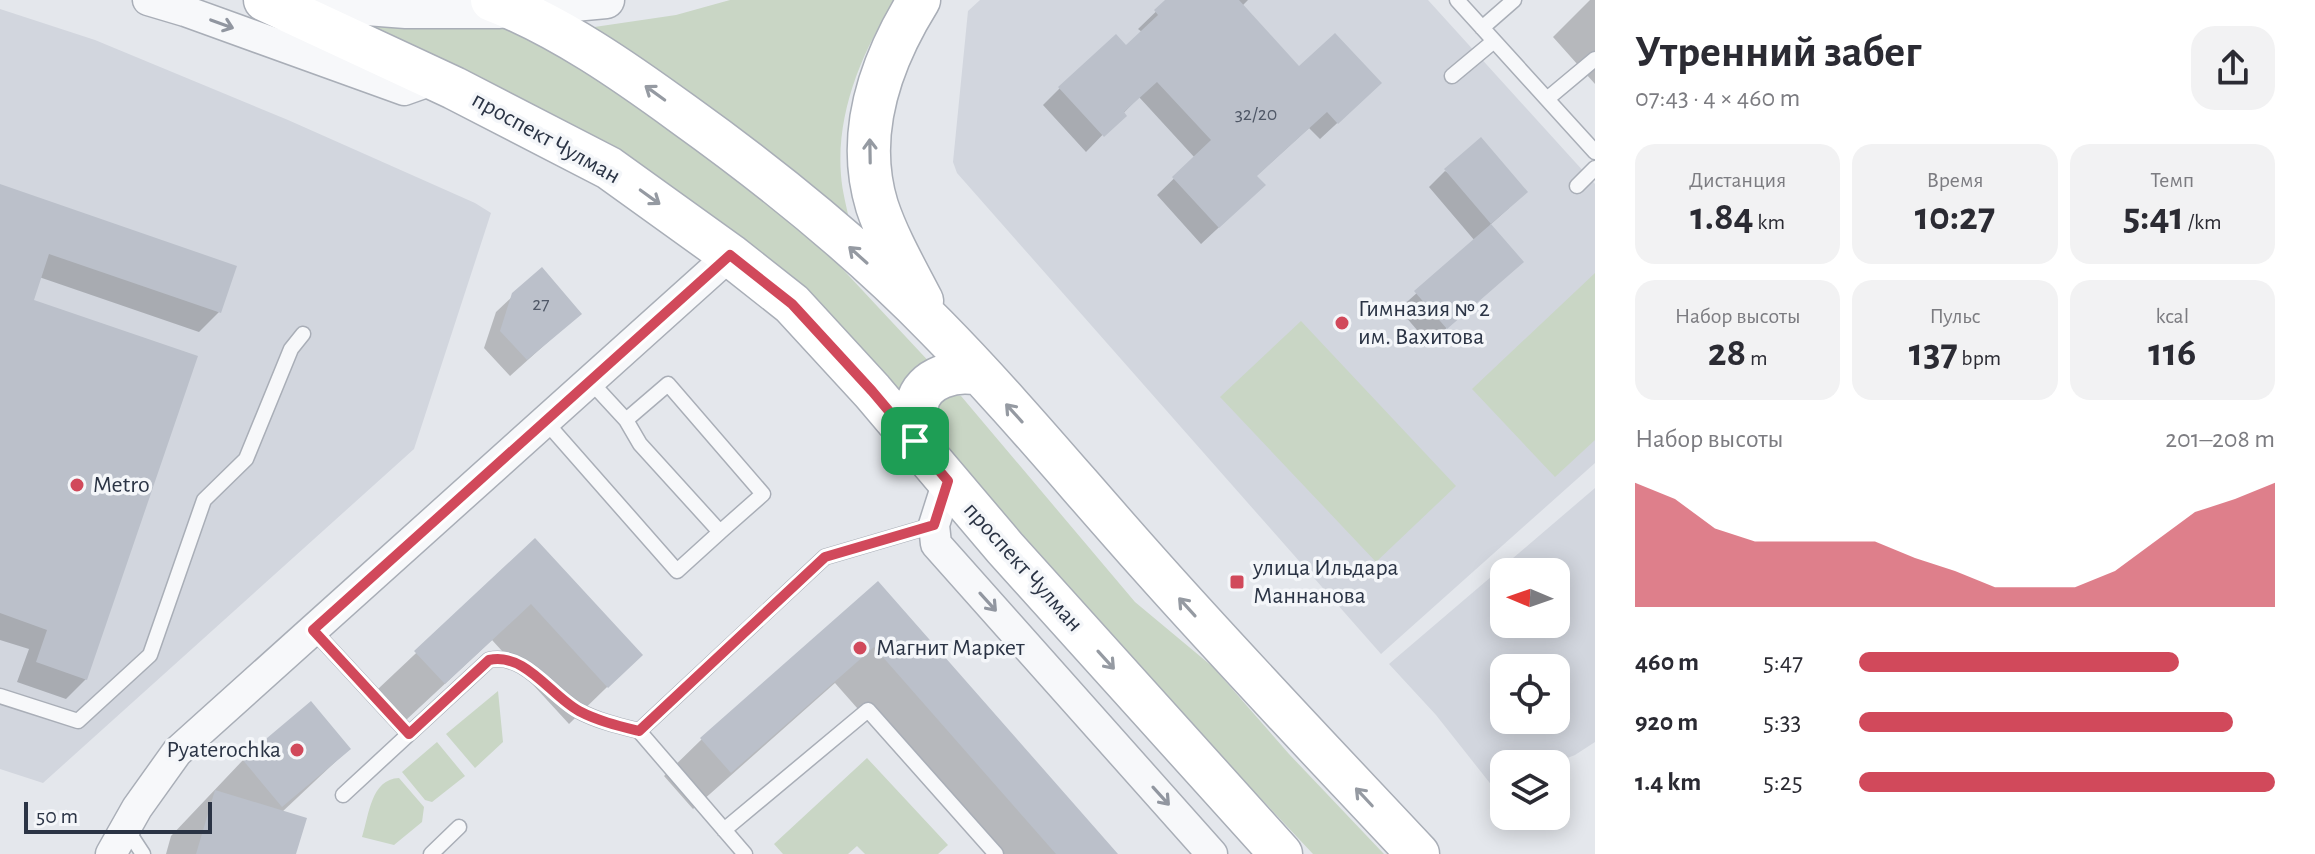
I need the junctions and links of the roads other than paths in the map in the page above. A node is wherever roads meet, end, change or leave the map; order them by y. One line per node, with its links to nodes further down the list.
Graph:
1 (148, 0): 13 (street, one-way to 13)
2 (265, 0): 13 (main road, проспект Чулман)
3 (275, 0): 8 (street)
4 (606, 0): 8 (street)
5 (919, 0): 19 (main road, one-way to 5)
6 (1457, 0): 9 (lane)
7 (1514, 0): 9 (lane)
8 (504, 5): 19 (main road, one-way to 8)
9 (1482, 28): 10 (lane)
10 (1494, 41): 12 (lane); 14 (lane)
11 (1595, 59): 14 (lane)
12 (1452, 76)
13 (435, 79): 18 (main road, проспект Чулман, one-way to 18)
14 (1547, 99): 15 (lane)
15 (1595, 152)
16 (1595, 168): 17 (lane)
17 (1577, 186)
18 (730, 255): 22 (street); 25 (main road, проспект Чулман)
19 (936, 327): 21 (main road)
20 (303, 334): 30 (lane)
21 (979, 374): 25 (main road); 44 (main road, one-way to 21)
22 (590, 381): 23 (lane); 24 (street)
23 (626, 420): 28 (lane); 28 (lane)
24 (545, 421): 28 (lane); 29 (street)
25 (915, 441): 26 (main road, проспект Чулман)
26 (948, 481): 27 (street); 43 (main road, проспект Чулман, one-way to 43)
27 (934, 525): 31 (lane); 42 (street, one-way to 42)
28 (720, 532)
29 (313, 630): 32 (lane); 34 (street)
30 (0, 696)
31 (639, 731): 32 (lane); 36 (lane)
32 (409, 734): 33 (lane)
33 (343, 795)
34 (125, 827): 37 (street); 38 (lane)
35 (459, 827): 39 (lane)
36 (724, 830): 40 (lane); 41 (lane)
37 (111, 854)
38 (143, 854)
39 (431, 854)
40 (745, 854)
41 (996, 854)
42 (1212, 854)
43 (1281, 854)
44 (1418, 854)

